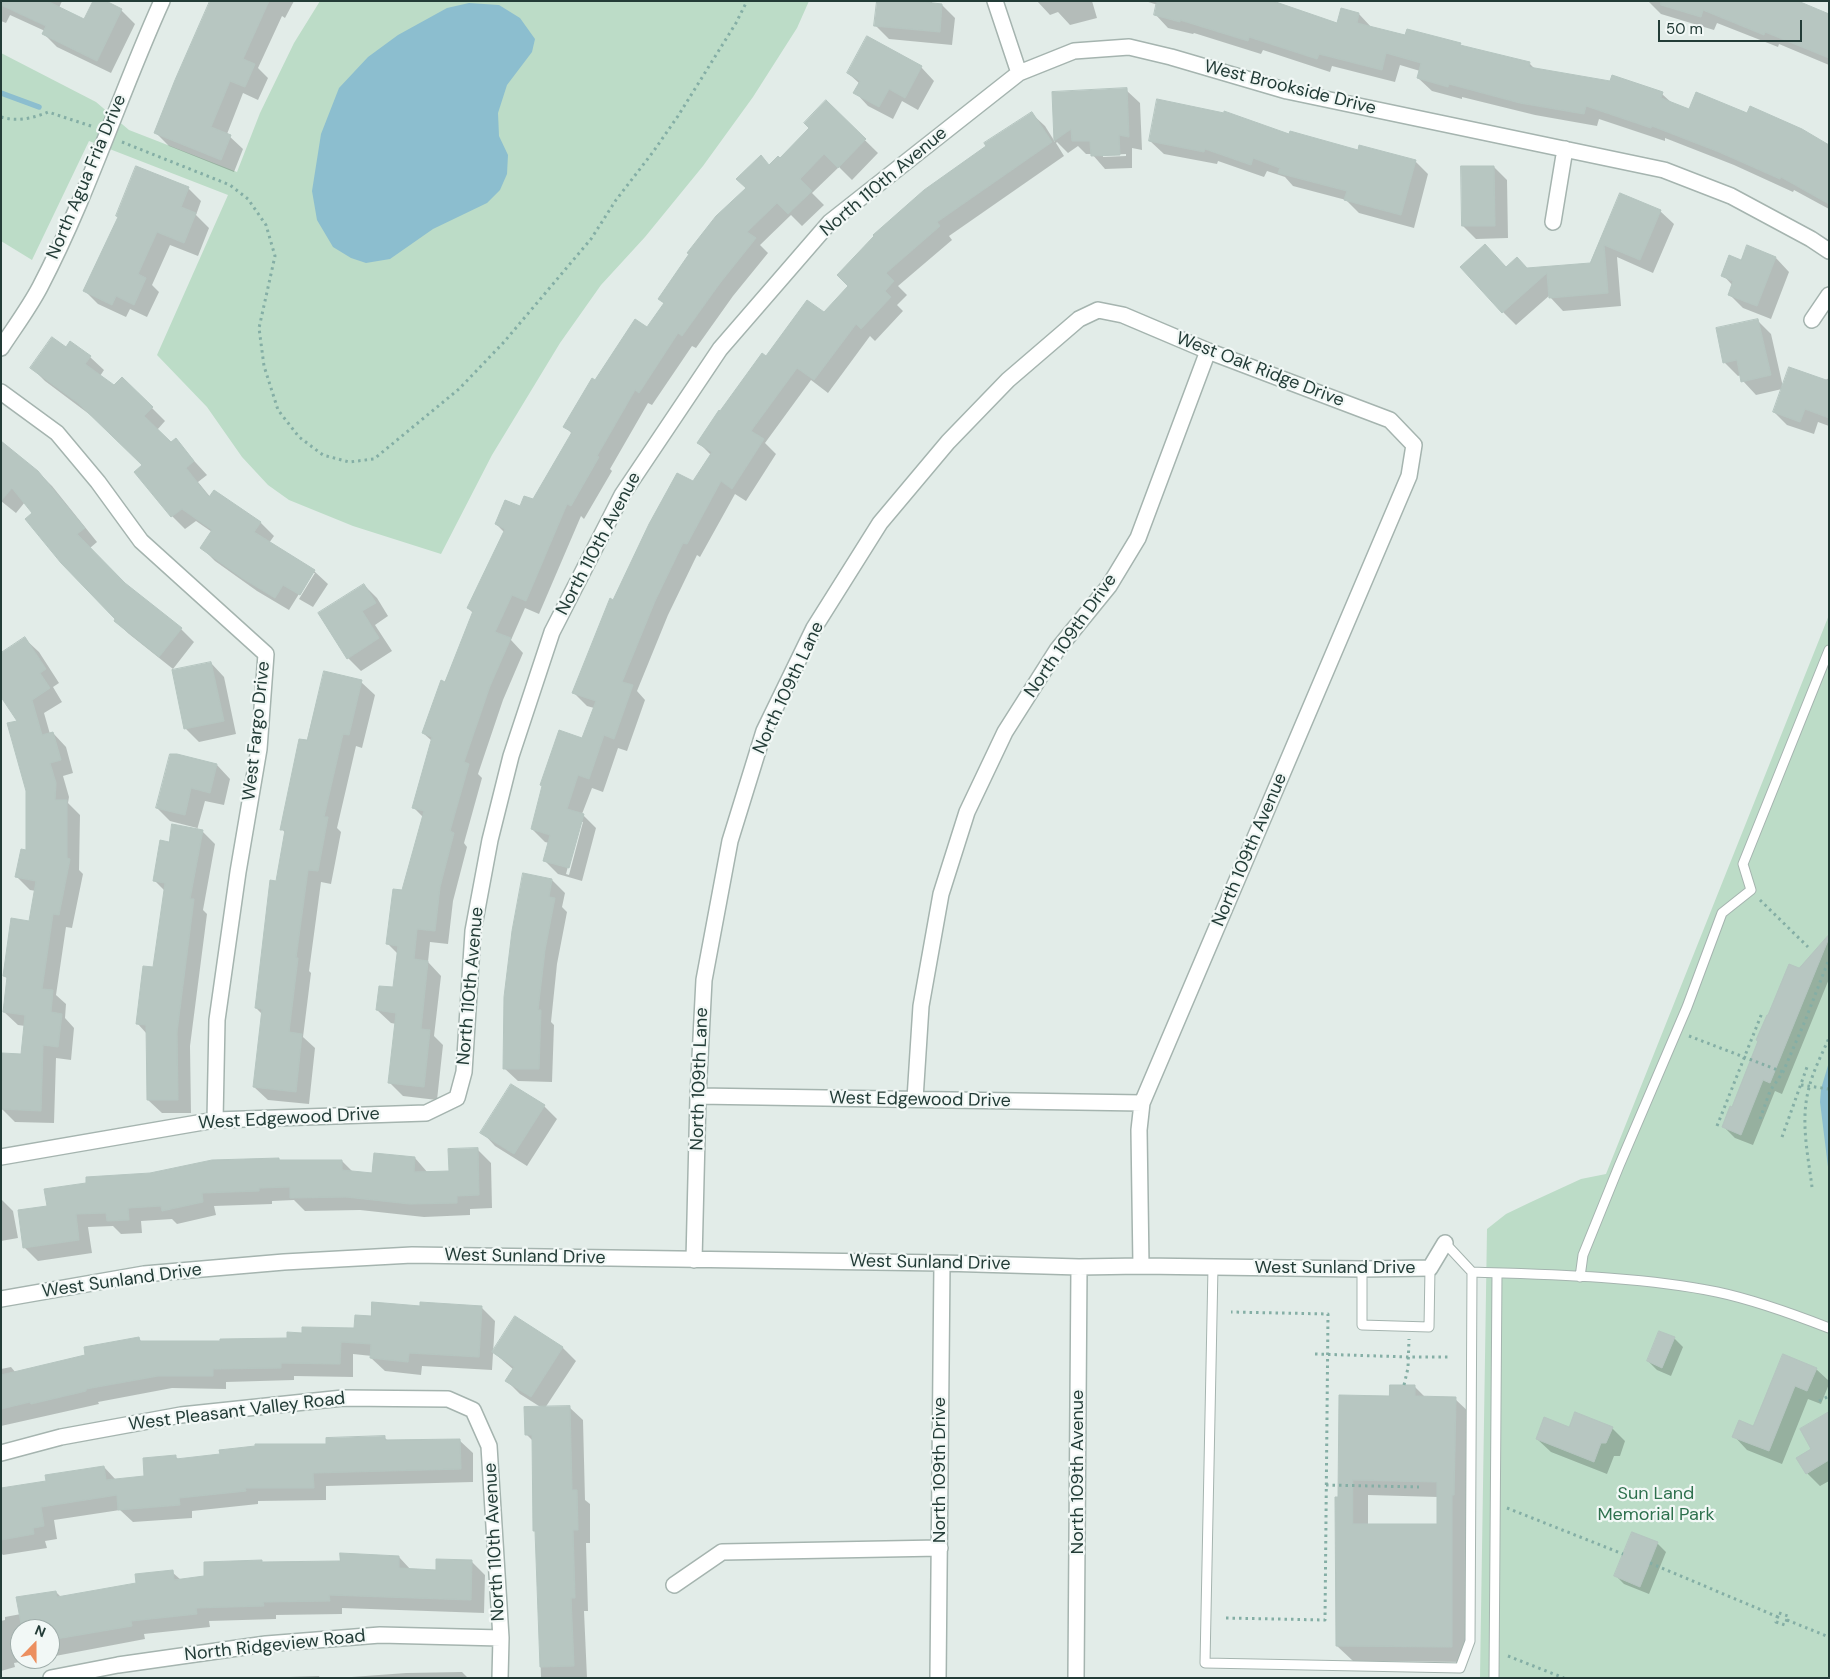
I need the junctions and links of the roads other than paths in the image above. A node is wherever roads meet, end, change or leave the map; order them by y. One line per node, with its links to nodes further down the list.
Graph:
1 (162, 1): 10 (street, North Agua Fria Drive)
2 (995, 1): 3 (street)
3 (1018, 73): 4 (street, West Brookside Drive); 16 (street, North 110th Avenue)
4 (1565, 149): 5 (street); 6 (street, West Brookside Drive)
5 (1553, 222)
6 (1829, 251)
7 (1829, 295): 9 (street)
8 (1098, 310): 11 (street, West Oak Ridge Drive); 15 (street, North 109th Lane)
9 (1812, 320)
10 (1, 348)
11 (1208, 351): 13 (street, West Oak Ridge Drive); 17 (street, North 109th Drive)
12 (1, 392): 19 (street, West Fargo Drive)
13 (1414, 445): 18 (street, North 109th Avenue)
14 (1829, 650): 31 (lane)
15 (698, 1096): 17 (street, West Edgewood Drive); 22 (street, North 109th Lane)
16 (457, 1098): 19 (street, West Edgewood Drive)
17 (915, 1100): 18 (street, West Edgewood Drive)
18 (1142, 1103): 24 (street, North 109th Avenue)
19 (215, 1120): 20 (street, West Edgewood Drive)
20 (1, 1157)
21 (1445, 1243): 27 (street, West Sunland Drive); 29 (lane, West Sunland Drive)
22 (694, 1260): 23 (street, West Sunland Drive); 32 (street, West Sunland Drive)
23 (942, 1263): 25 (street, West Sunland Drive); 36 (street, North 109th Drive)
24 (1141, 1266): 25 (street, West Sunland Drive); 26 (street, West Sunland Drive)
25 (1079, 1267): 42 (street, North 109th Avenue)
26 (1213, 1267): 28 (street, West Sunland Drive); 29 (lane)
27 (1430, 1268): 28 (street, West Sunland Drive); 28 (lane)
28 (1362, 1269)
29 (1472, 1272): 30 (lane)
30 (1497, 1273): 31 (lane); 43 (lane)
31 (1580, 1278): 33 (lane)
32 (1, 1299)
33 (1829, 1328)
34 (473, 1410): 35 (street, West Pleasant Valley Road); 38 (street, North 110th Avenue)
35 (1, 1453)
36 (940, 1548): 37 (street); 41 (street, North 109th Drive)
37 (674, 1585)
38 (501, 1638): 39 (street, North Ridgeview Road); 40 (street, North 110th Avenue)
39 (51, 1678)
40 (500, 1678)
41 (938, 1678)
42 (1076, 1678)
43 (1494, 1678)

